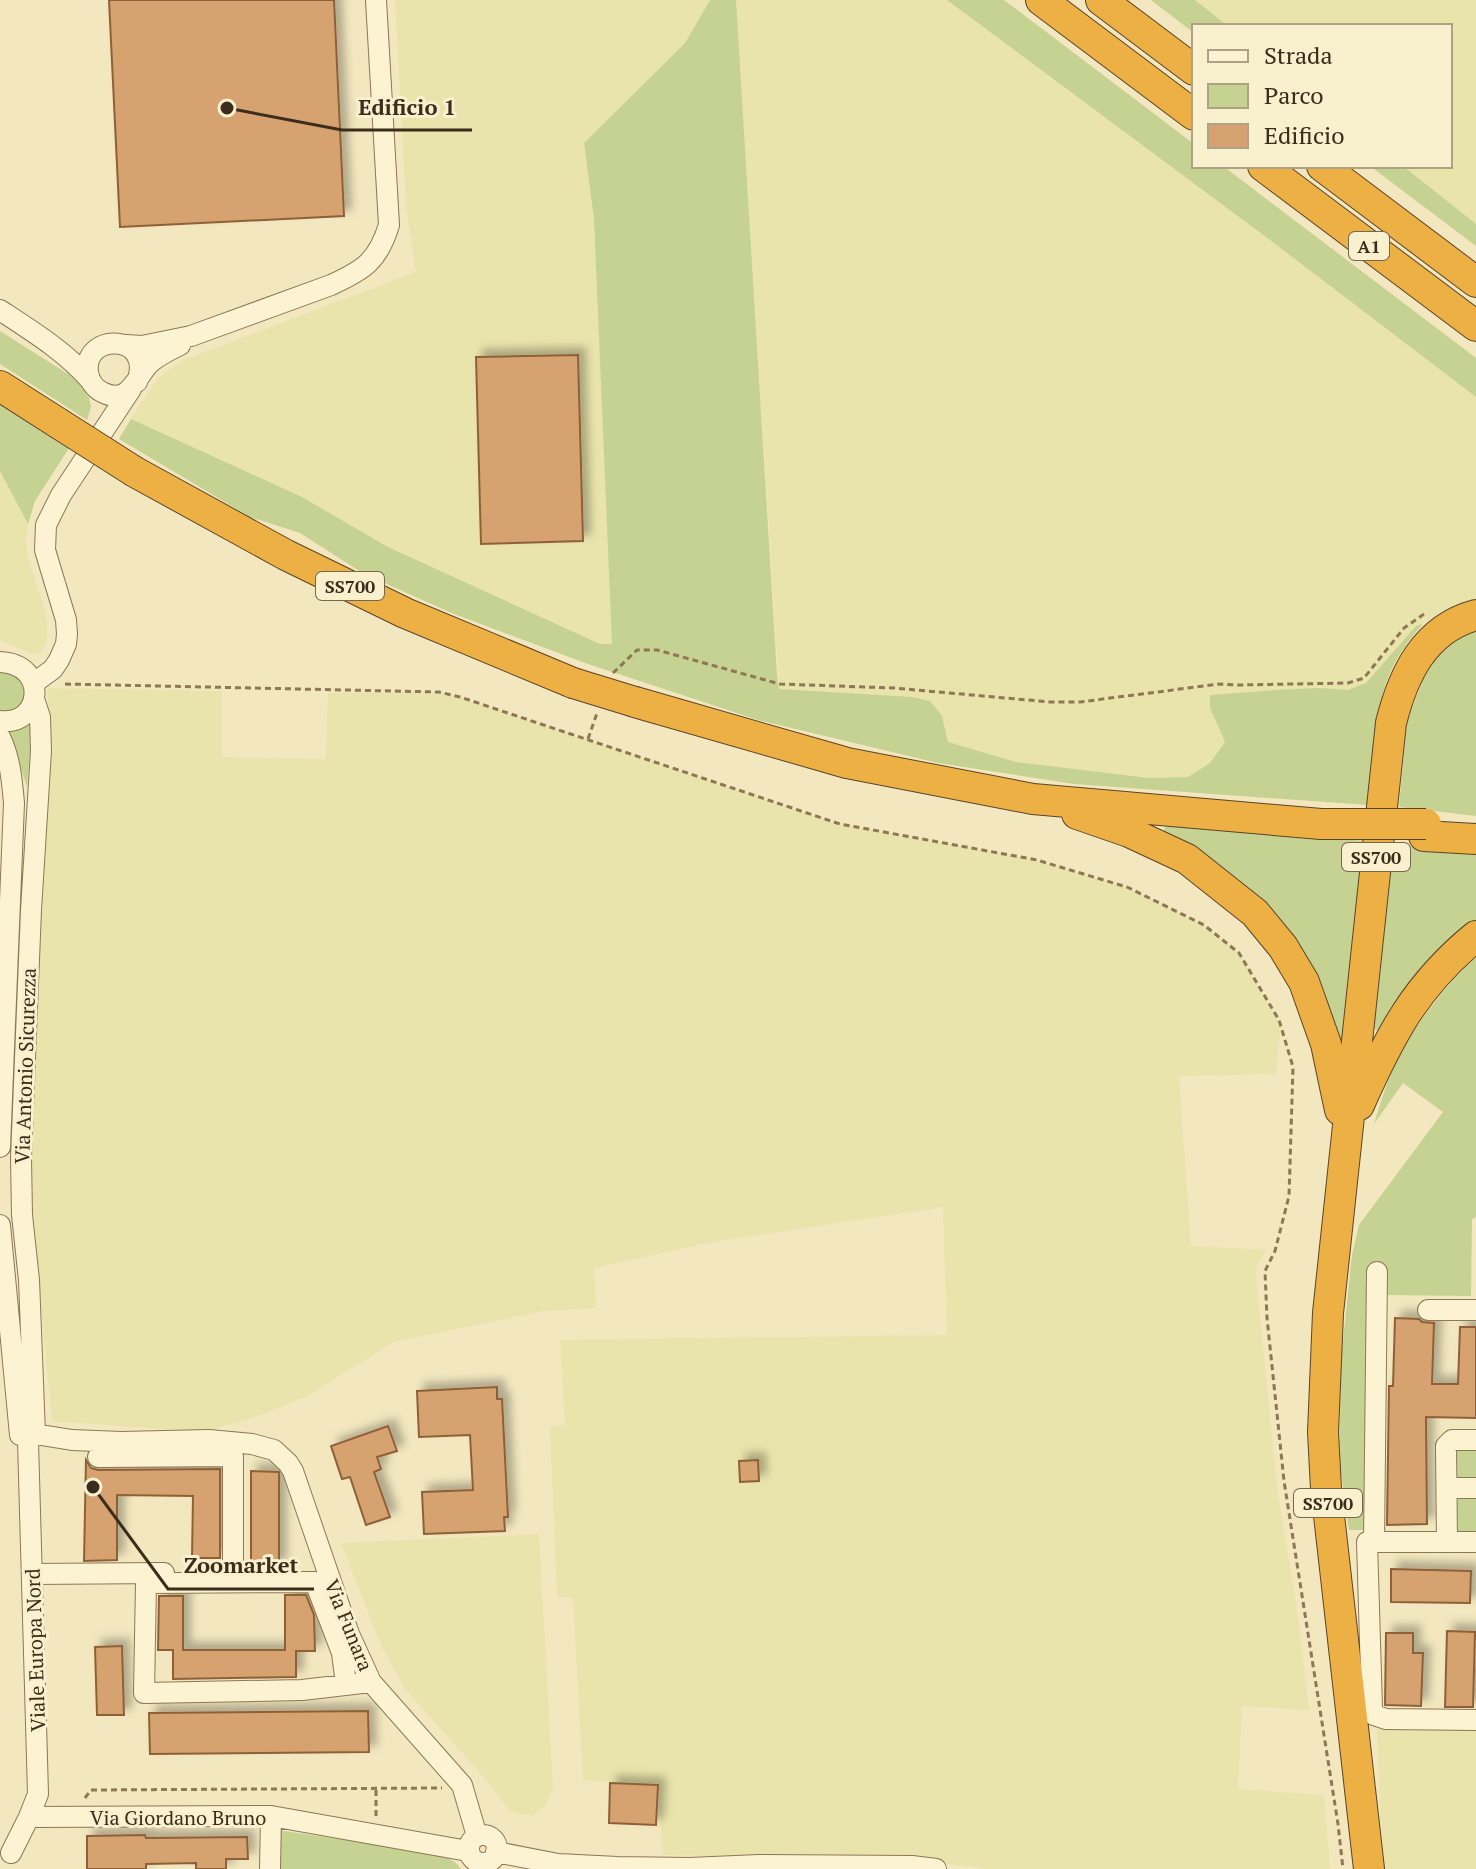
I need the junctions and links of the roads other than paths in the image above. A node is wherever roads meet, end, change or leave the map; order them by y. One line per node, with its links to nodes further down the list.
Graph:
1 (376, 0): 11 (street)
2 (1041, 0): 5 (highway)
3 (1101, 0): 4 (highway)
4 (1192, 68)
5 (1192, 113)
6 (1266, 168): 10 (highway, A1)
7 (1325, 168): 8 (highway, A1)
8 (1476, 282)
9 (0, 310): 12 (street)
10 (1476, 326)
11 (191, 336): 14 (street); 17 (street)
12 (47, 341): 13 (street); 16 (street)
13 (103, 345): 14 (street); 16 (street)
14 (126, 345): 17 (street)
15 (0, 386): 24 (highway, SS700, bridge)
16 (94, 386): 17 (street); 18 (street)
17 (134, 386): 18 (street)
18 (101, 434): 21 (street)
19 (1476, 615): 29 (highway, SS700)
20 (0, 663): 21 (street)
21 (34, 691): 22 (street); 35 (street, Via Antonio Sicurezza)
22 (0, 721)
23 (0, 737): 30 (street, Via Antonio Sicurezza)
24 (1033, 799): 26 (highway, SS700, bridge); 29 (highway)
25 (1476, 827): 26 (highway)
26 (1425, 830): 27 (highway, SS700)
27 (1476, 839)
28 (1476, 936): 29 (highway)
29 (1346, 1136): 53 (highway, SS700)
30 (0, 1147)
31 (0, 1225): 35 (street)
32 (1377, 1272): 40 (street)
33 (1428, 1310): 34 (street)
34 (1476, 1310)
35 (21, 1436): 43 (street, Viale Europa Nord); 44 (street, Via Funara)
36 (1476, 1440): 38 (street)
37 (98, 1457): 43 (street)
38 (1447, 1488): 39 (street); 41 (street)
39 (1476, 1488)
40 (1374, 1542): 41 (street); 46 (street)
41 (1447, 1542): 42 (street)
42 (1476, 1542)
43 (32, 1574): 48 (street, Viale Europa Nord)
44 (371, 1682): 45 (street); 49 (street, Via Funara)
45 (346, 1684): 45 (street)
46 (1476, 1720)
47 (271, 1816): 48 (street, Via Giordano Bruno); 49 (street, Via Giordano Bruno); 51 (street)
48 (29, 1817): 50 (street, Viale Europa Nord)
49 (481, 1854): 52 (street, Via Giordano Bruno)
50 (11, 1857)
51 (270, 1869)
52 (936, 1869)
53 (1369, 1869)

